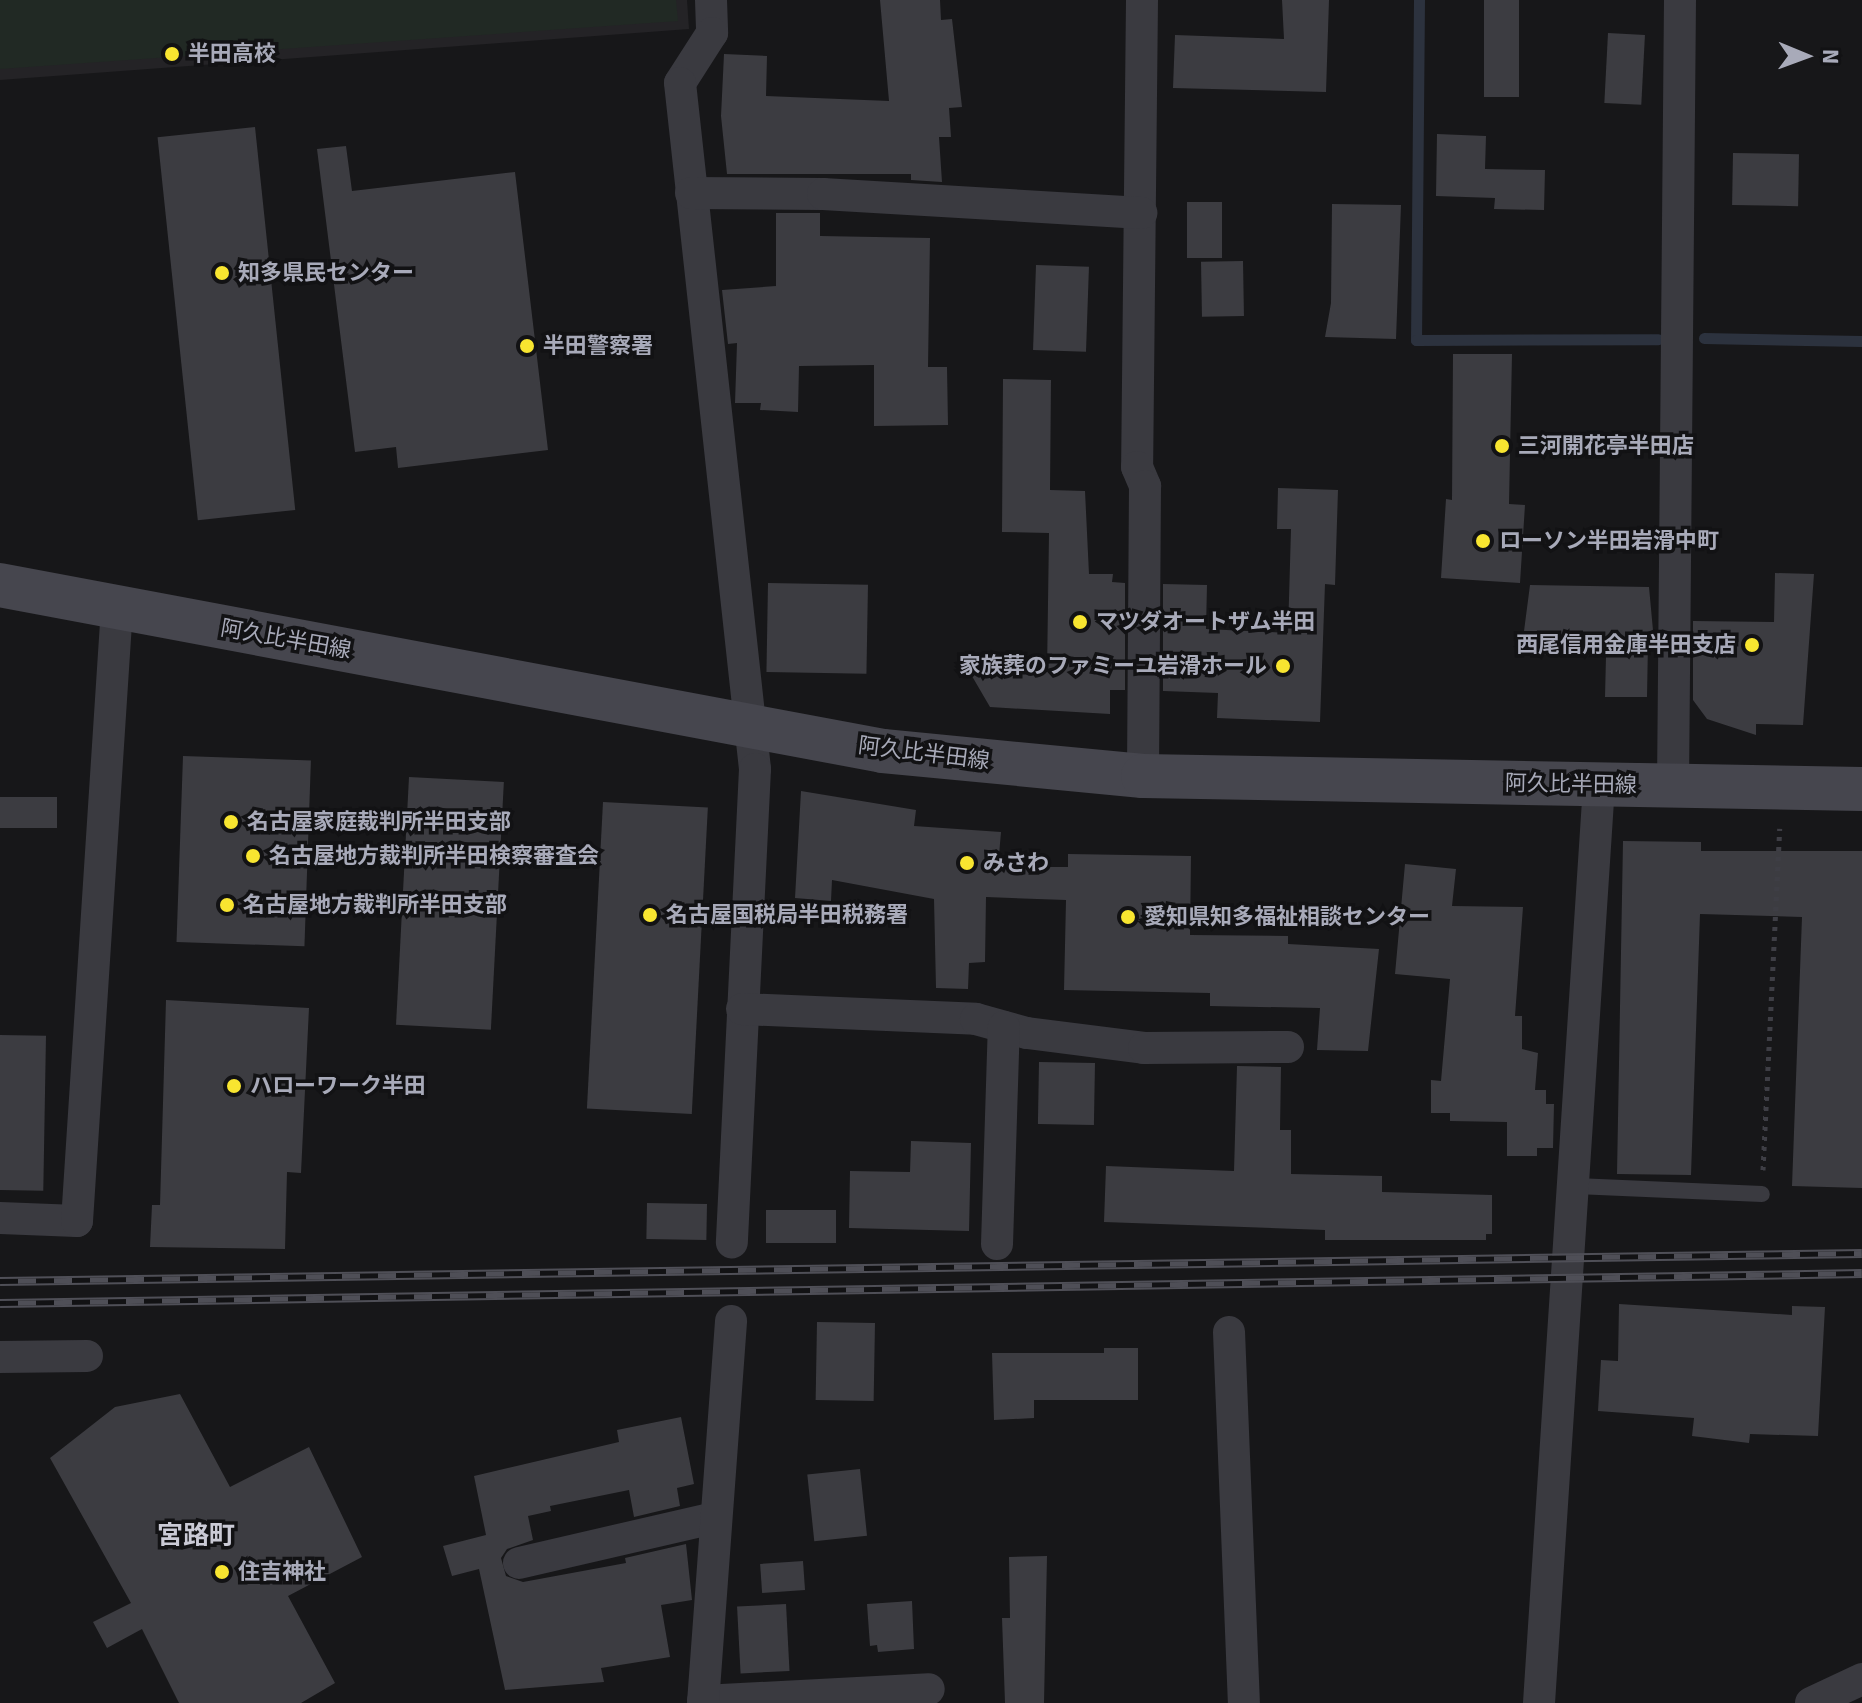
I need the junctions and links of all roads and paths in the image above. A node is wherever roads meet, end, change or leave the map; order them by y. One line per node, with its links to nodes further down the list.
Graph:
1 (711, 0): 4 (street)
2 (1142, 0): 5 (street)
3 (1680, 0): 11 (street)
4 (691, 193): 5 (street); 8 (street)
5 (1141, 213): 9 (street)
6 (0, 585): 7 (main road, 阿久比半田線)
7 (117, 608): 8 (main road, 阿久比半田線); 19 (street)
8 (749, 726): 9 (main road, 阿久比半田線); 14 (street)
9 (1143, 776): 10 (main road, 阿久比半田線)
10 (1599, 784): 11 (main road, 阿久比半田線); 17 (street)
11 (1673, 786): 12 (main road, 阿久比半田線)
12 (1862, 789)
13 (1780, 827): 18 (path)
14 (742, 1009): 15 (street); 20 (street)
15 (1004, 1027): 16 (street); 21 (street)
16 (1288, 1047)
17 (1576, 1186): 18 (lane); 32 (street)
18 (1762, 1194)
19 (0, 1218)
20 (732, 1242)
21 (997, 1244)
22 (731, 1321): 26 (street)
23 (1229, 1332): 31 (street)
24 (87, 1356): 25 (street)
25 (0, 1357)
26 (714, 1518): 27 (street); 30 (street)
27 (519, 1563)
28 (1862, 1679): 33 (street)
29 (929, 1689): 30 (street)
30 (703, 1702)
31 (1244, 1703)
32 (1539, 1703)
33 (1811, 1703)

